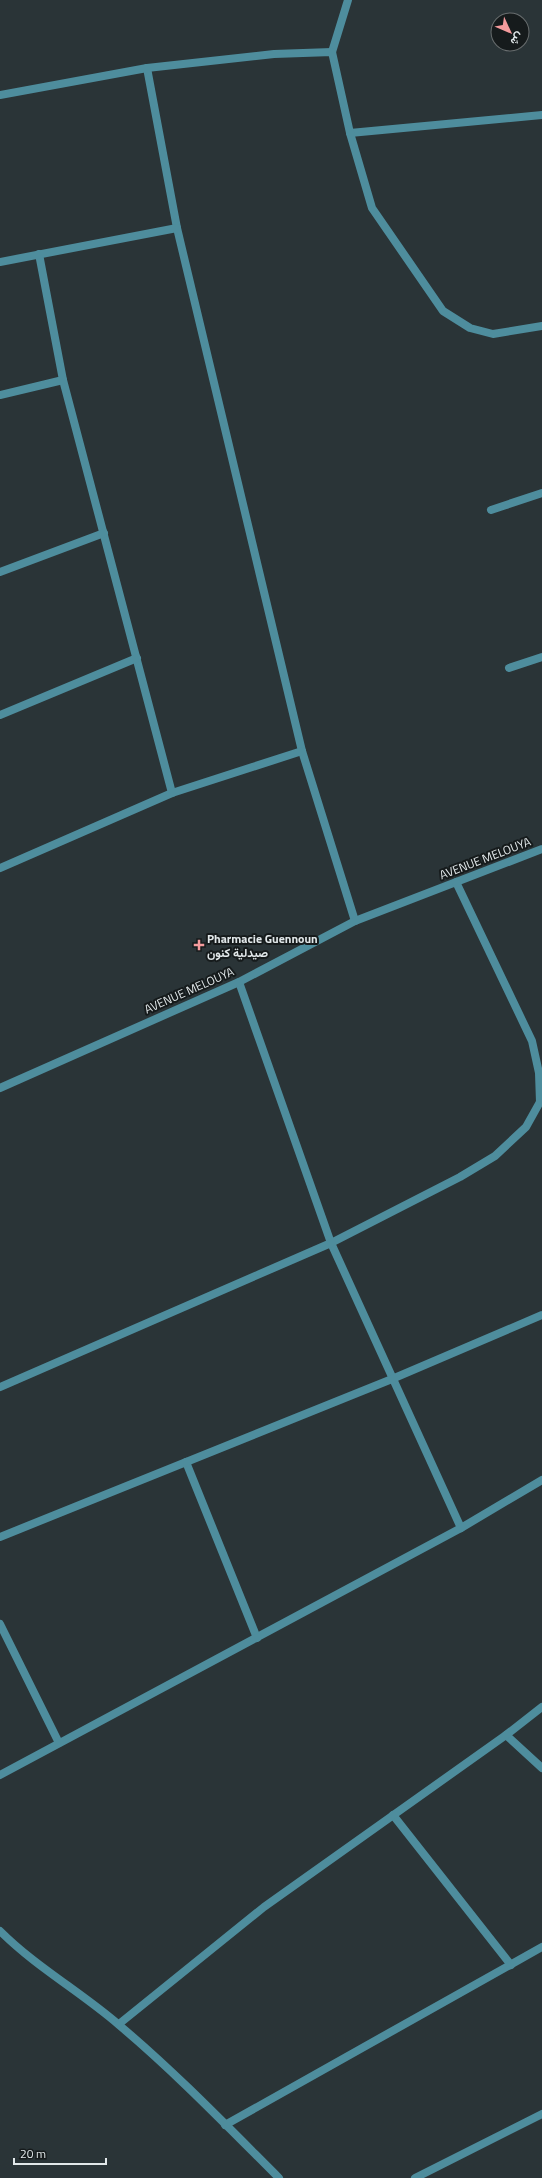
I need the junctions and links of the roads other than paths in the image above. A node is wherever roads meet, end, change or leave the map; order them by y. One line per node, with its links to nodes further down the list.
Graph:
1 (348, 0): 2 (street)
2 (332, 52): 3 (street); 6 (street)
3 (147, 68): 4 (street); 7 (street)
4 (0, 95)
5 (542, 115): 6 (street)
6 (350, 133): 10 (street)
7 (177, 228): 8 (street); 21 (street)
8 (39, 254): 9 (street); 11 (street)
9 (0, 262)
10 (542, 326)
11 (63, 380): 12 (street); 15 (street)
12 (0, 395)
13 (542, 493): 14 (street)
14 (491, 510)
15 (104, 533): 16 (street); 18 (street)
16 (0, 572)
17 (542, 656): 19 (street)
18 (137, 658): 20 (street); 22 (street)
19 (509, 668)
20 (0, 715)
21 (302, 752): 22 (street); 26 (street)
22 (172, 793): 24 (street)
23 (542, 849): 25 (street, AVENUE MELOUYA)
24 (0, 868)
25 (456, 882): 26 (street, AVENUE MELOUYA); 29 (street)
26 (355, 920): 27 (street, AVENUE MELOUYA)
27 (239, 982): 28 (street, AVENUE MELOUYA); 29 (street)
28 (0, 1088)
29 (331, 1243): 31 (street); 32 (street)
30 (542, 1315): 31 (street)
31 (392, 1379): 33 (street); 35 (street)
32 (0, 1387)
33 (186, 1462): 36 (street); 38 (street)
34 (542, 1480): 35 (street)
35 (461, 1528): 38 (street)
36 (0, 1537)
37 (0, 1624): 41 (street)
38 (257, 1638): 41 (street)
39 (542, 1707): 40 (street)
40 (506, 1735): 42 (street); 44 (street)
41 (58, 1744): 43 (street)
42 (542, 1768)
43 (0, 1775)
44 (393, 1815): 47 (street); 48 (street)
45 (0, 1931): 48 (street)
46 (542, 1947): 47 (street)
47 (511, 1965): 50 (street)
48 (119, 2024): 50 (street)
49 (542, 2114): 52 (street)
50 (225, 2124): 51 (street)
51 (279, 2178)
52 (415, 2178)

